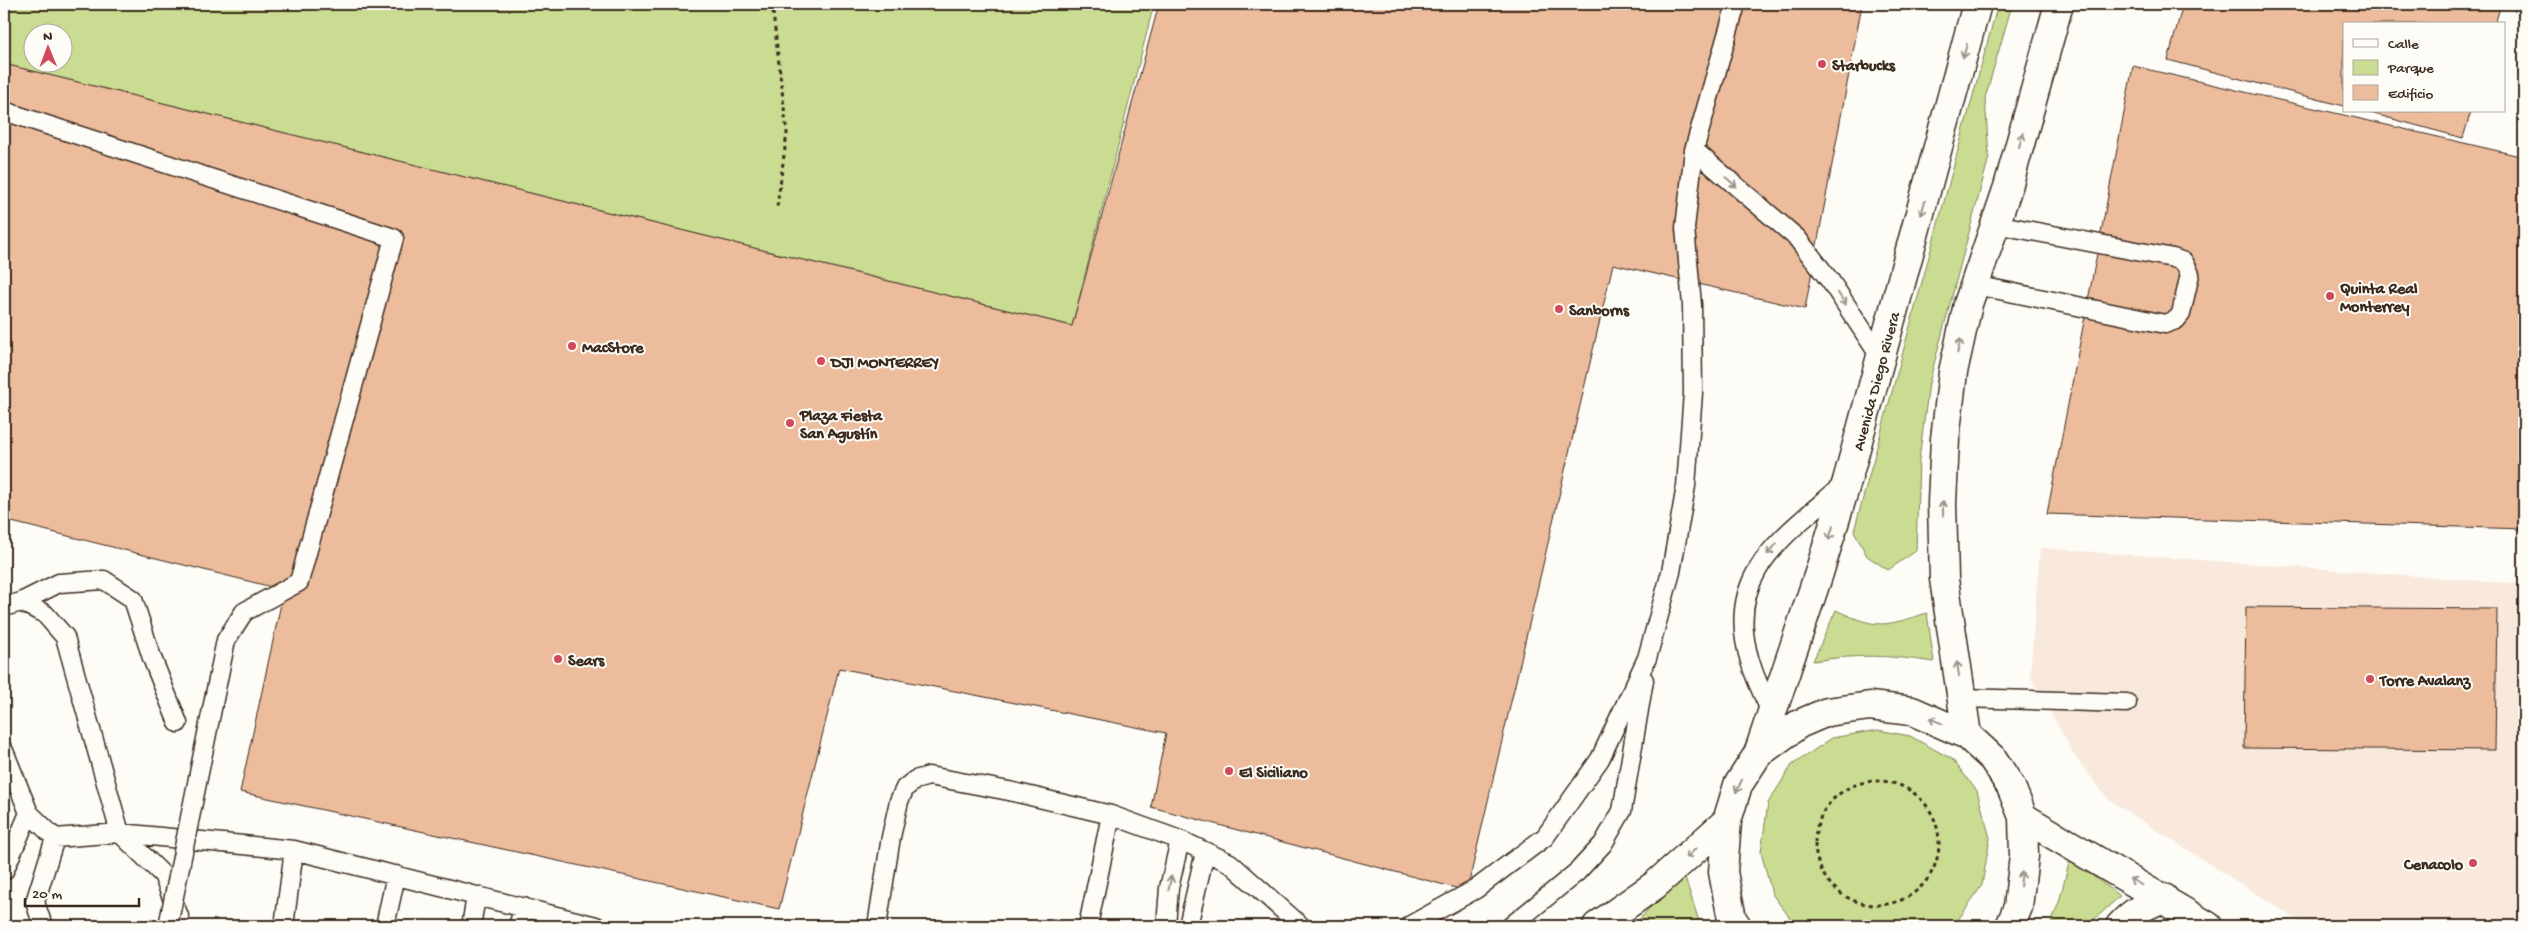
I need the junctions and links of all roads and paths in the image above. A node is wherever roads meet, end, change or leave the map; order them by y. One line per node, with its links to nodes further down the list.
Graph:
1 (772, 4): 7 (path)
2 (1736, 4): 6 (lane)
3 (1977, 4): 10 (street, Avenida Diego Rivera, one-way to 10)
4 (2059, 4): 8 (street, one-way to 4)
5 (4, 110): 38 (lane, bridge)
6 (1694, 150): 10 (lane, one-way to 10); 14 (lane)
7 (777, 207)
8 (1996, 224): 9 (street); 9 (lane)
9 (1975, 286): 15 (street, one-way to 9)
10 (1881, 358): 11 (street, Avenida Diego Rivera)
11 (1847, 482): 17 (street, Avenida Diego Rivera, one-way to 17); 17 (lane, one-way to 17)
12 (21, 602): 13 (lane); 18 (lane); 27 (lane)
13 (4, 607)
14 (1647, 658): 50 (lane); 51 (lane)
15 (1962, 698): 16 (lane); 19 (street)
16 (2126, 703)
17 (1772, 714): 21 (street, Avenida Diego Rivera)
18 (178, 723)
19 (1967, 734): 21 (street, one-way to 21); 25 (street)
20 (4, 751): 23 (lane)
21 (1758, 754): 26 (street, one-way to 26)
22 (1872, 781): 22 (path)
23 (29, 814): 28 (lane); 32 (lane)
24 (1111, 815): 29 (lane); 45 (lane); 46 (lane)
25 (2023, 817): 35 (street, one-way to 25); 54 (street, one-way to 25)
26 (1727, 821): 52 (street, one-way to 52); 53 (street)
27 (120, 833): 28 (lane); 30 (lane); 39 (lane)
28 (55, 838): 37 (lane)
29 (1180, 840): 31 (lane); 47 (lane, one-way to 29)
30 (294, 850): 33 (lane); 40 (lane)
31 (1205, 852): 48 (lane); 49 (lane)
32 (4, 871)
33 (396, 875): 34 (lane); 41 (lane)
34 (476, 897): 36 (lane); 42 (lane)
35 (2164, 898): 55 (street); 56 (street)
36 (524, 907): 43 (lane); 44 (lane)
37 (43, 926)
38 (168, 926)
39 (177, 926)
40 (284, 926)
41 (385, 926)
42 (471, 926)
43 (518, 926)
44 (596, 926)
45 (877, 926)
46 (1088, 926)
47 (1166, 926)
48 (1188, 926)
49 (1301, 926)
50 (1409, 926)
51 (1511, 926)
52 (1597, 926)
53 (1737, 926)
54 (2010, 926)
55 (2120, 926)
56 (2208, 926)

